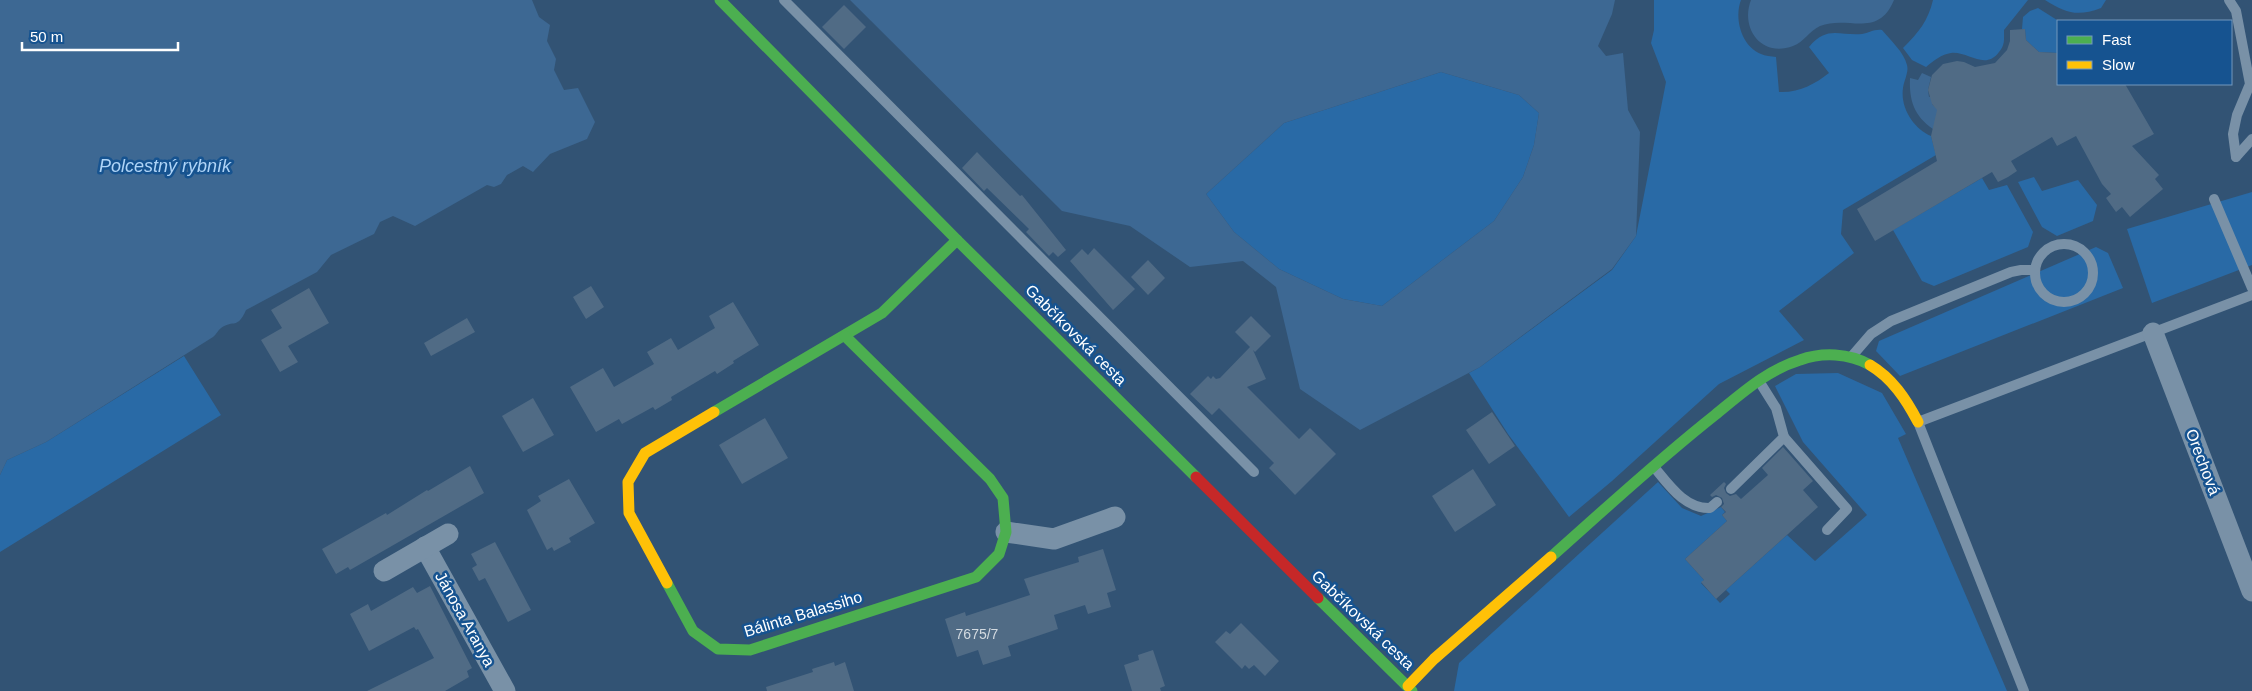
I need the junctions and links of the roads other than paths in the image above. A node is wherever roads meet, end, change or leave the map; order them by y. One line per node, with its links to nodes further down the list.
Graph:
1 (720, 0): 6 (street, Gabčíkovská cesta)
2 (784, 0): 17 (lane)
3 (2229, 0): 4 (lane)
4 (2252, 139)
5 (2214, 199): 8 (lane)
6 (957, 240): 11 (street, Bálinta Balassiho); 27 (street, Gabčíkovská cesta)
7 (2035, 270): 7 (lane); 12 (lane)
8 (2252, 288)
9 (2252, 295): 10 (lane)
10 (2153, 333): 14 (lane); 26 (street, Orechová)
11 (845, 336): 22 (street, Bálinta Balassiho); 22 (street, Bálinta Balassiho)
12 (1850, 358): 13 (street); 14 (street)
13 (1759, 380): 15 (lane); 16 (street)
14 (1918, 422): 29 (lane)
15 (1784, 437): 18 (lane); 21 (lane)
16 (1653, 466): 19 (lane); 27 (street)
17 (1254, 472)
18 (1731, 489)
19 (1717, 502)
20 (1115, 517): 22 (street)
21 (1827, 530)
22 (1006, 532)
23 (448, 534): 24 (street)
24 (426, 547): 25 (street); 28 (street, Jánosa Aranya)
25 (384, 571)
26 (2252, 591)
27 (1410, 689)
28 (505, 691)
29 (2024, 691)

